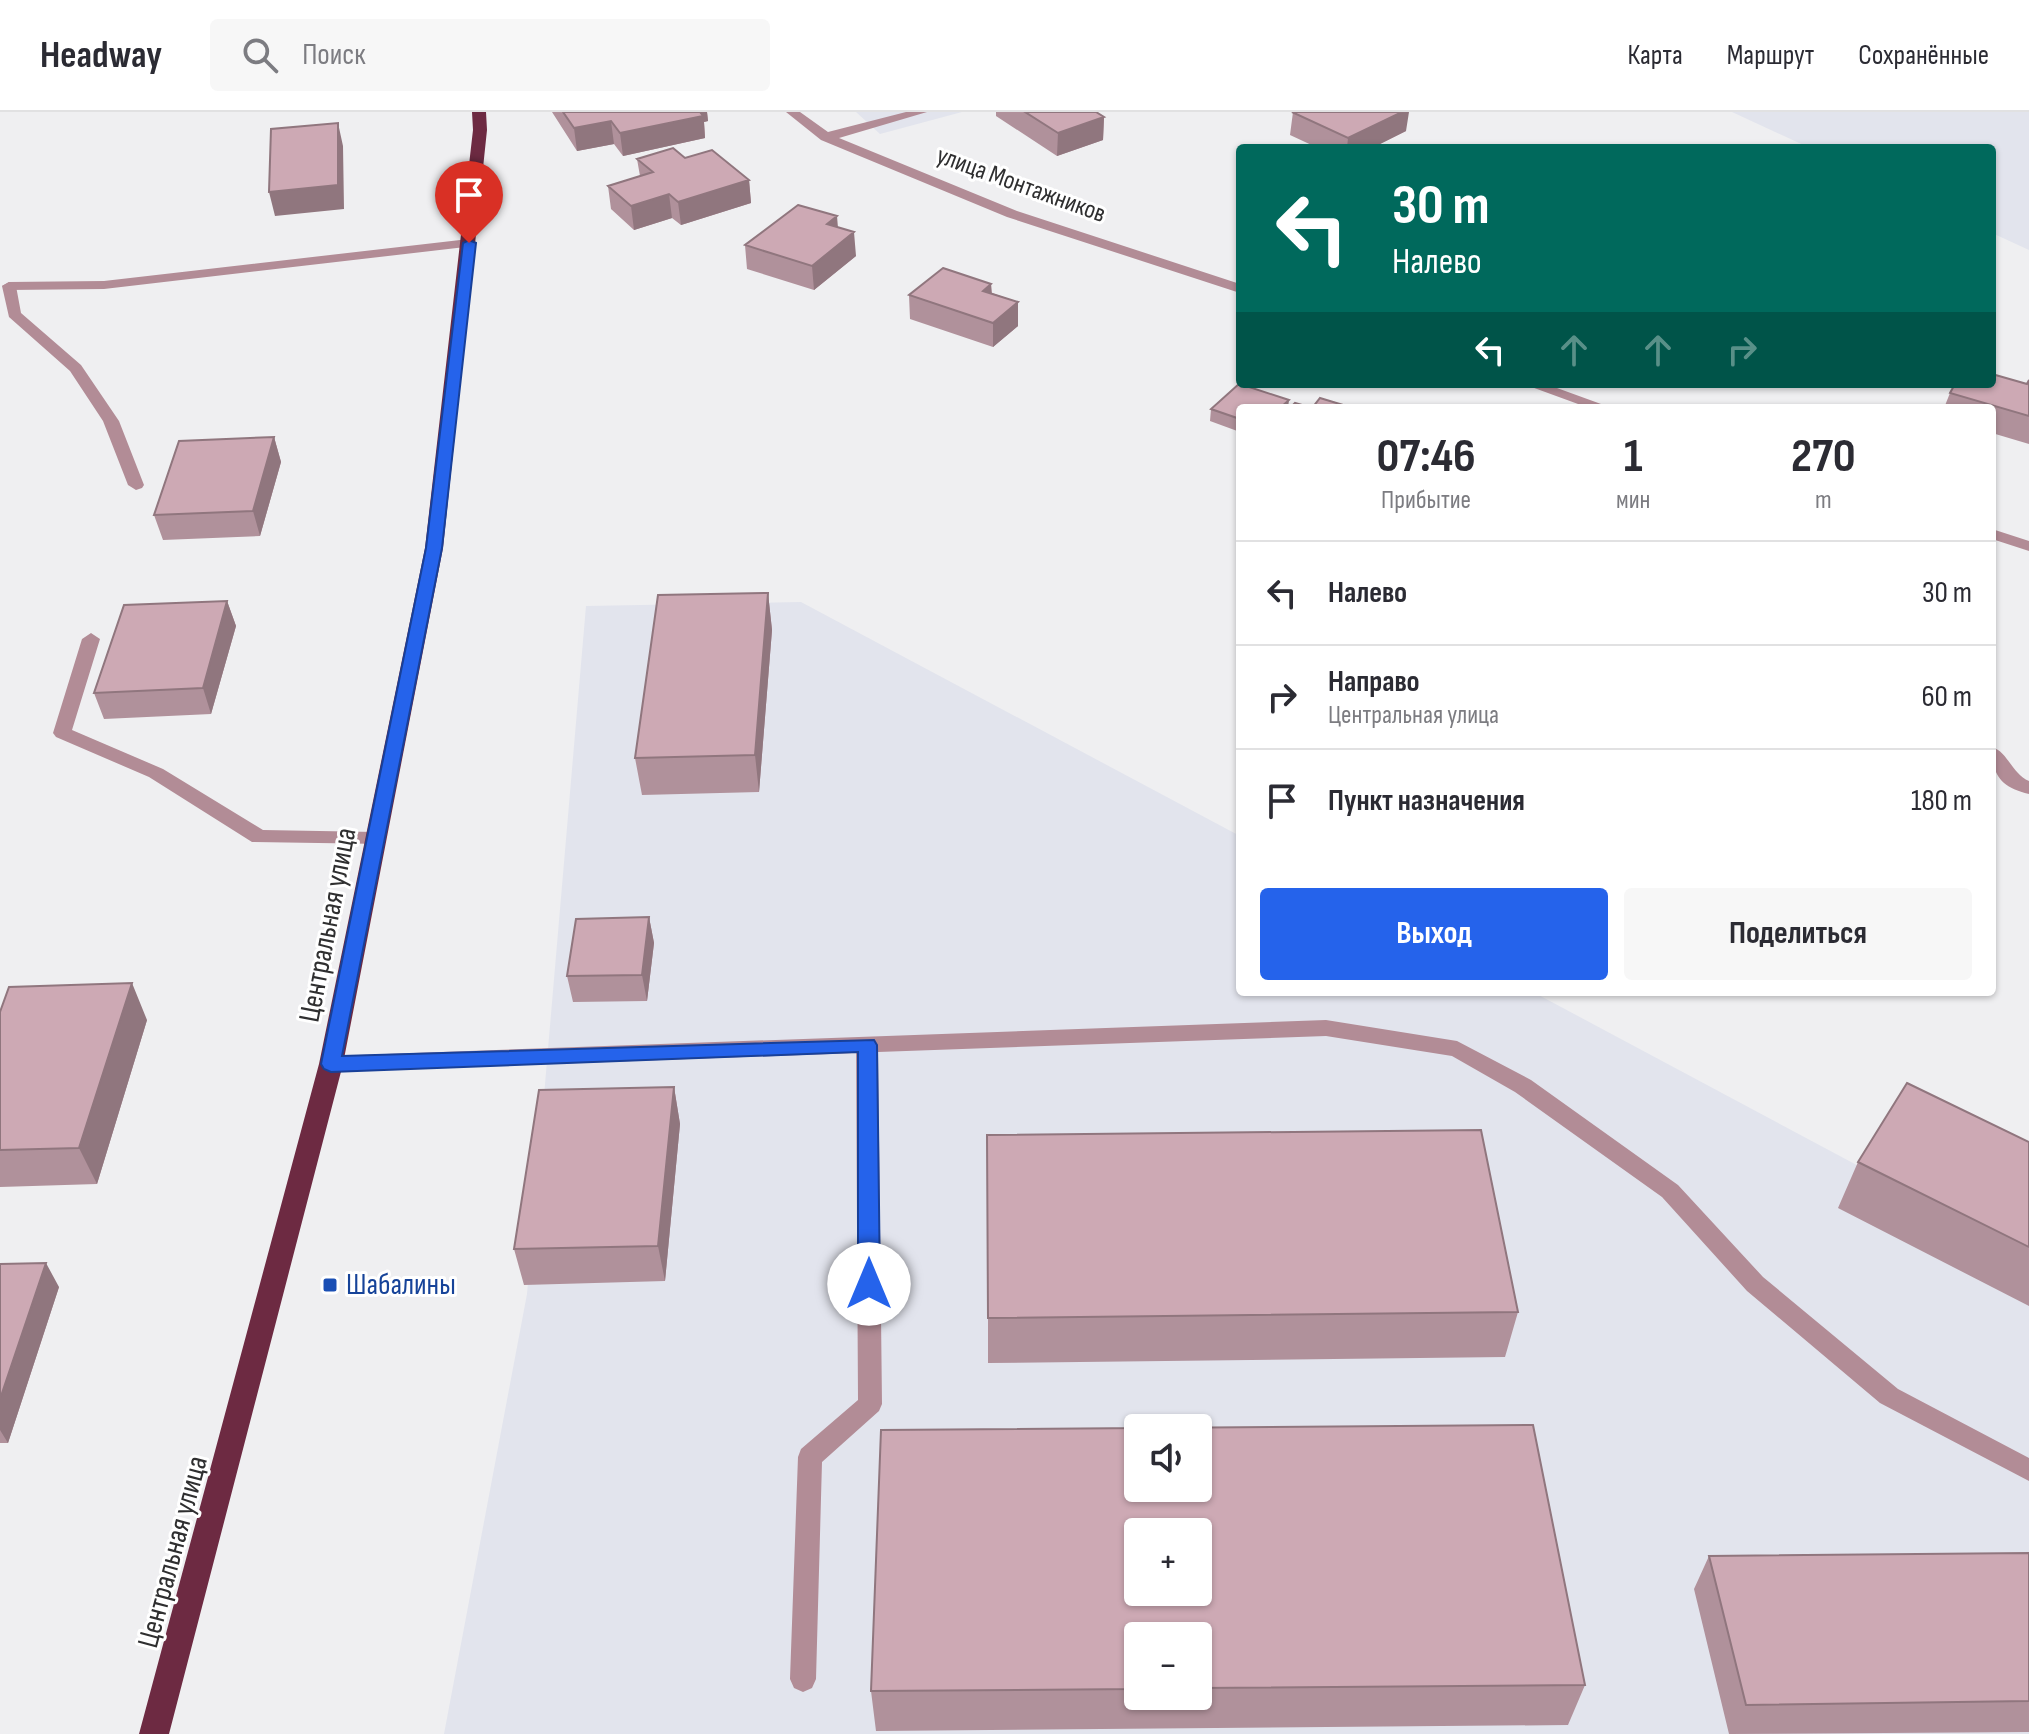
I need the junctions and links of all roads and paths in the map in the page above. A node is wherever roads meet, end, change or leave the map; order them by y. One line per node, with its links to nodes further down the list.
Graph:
1 (479, 112): 5 (highway, Центральная улица)
2 (792, 112): 4 (street, улица Монтажников)
3 (921, 112): 4 (street)
4 (826, 137): 7 (street, улица Монтажников)
5 (469, 243): 6 (street); 16 (highway, Центральная улица)
6 (3, 284): 10 (street)
7 (1236, 288)
8 (1543, 388): 9 (street)
9 (1589, 404)
10 (136, 485)
11 (1996, 535): 12 (street)
12 (2029, 546)
13 (91, 639): 16 (street)
14 (1996, 759): 15 (street)
15 (2029, 788)
16 (376, 839): 18 (highway, Центральная улица)
17 (867, 1045): 18 (street); 19 (street); 20 (street)
18 (331, 1064): 21 (highway, Центральная улица)
19 (2029, 1470)
20 (803, 1679)
21 (154, 1734)

